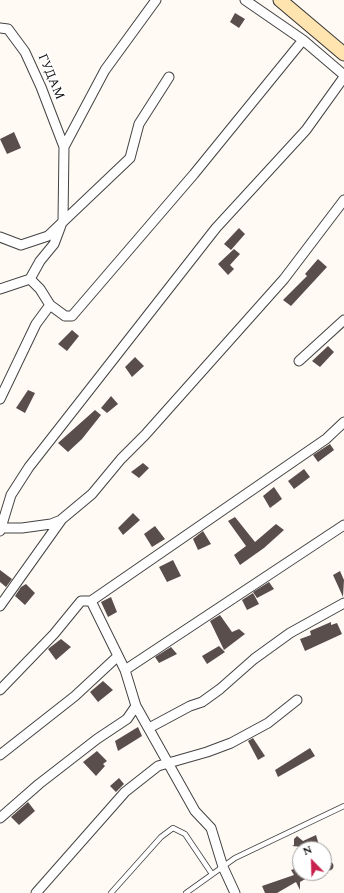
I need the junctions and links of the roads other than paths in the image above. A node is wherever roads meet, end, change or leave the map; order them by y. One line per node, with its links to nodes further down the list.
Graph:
1 (156, 0): 9 (street)
2 (245, 0): 5 (street)
3 (280, 0): 6 (main road)
4 (0, 28): 9 (street, ГУДАМ)
5 (303, 40): 7 (street); 15 (street)
6 (344, 54)
7 (344, 76): 22 (street)
8 (169, 77): 11 (street)
9 (64, 147): 11 (street)
10 (344, 200): 20 (street)
11 (63, 220): 12 (street); 13 (street)
12 (0, 237)
13 (30, 279): 14 (street); 15 (street)
14 (0, 289)
15 (50, 305): 18 (street)
16 (344, 320): 17 (street)
17 (299, 361)
18 (0, 399)
19 (344, 422): 23 (street)
20 (62, 519): 22 (street); 25 (street)
21 (344, 525): 27 (street)
22 (1, 529)
23 (91, 601): 26 (street); 28 (street)
24 (344, 603): 31 (street)
25 (0, 606)
26 (118, 656): 27 (street); 32 (street)
27 (125, 670): 30 (street)
28 (0, 690)
29 (297, 700): 33 (street)
30 (136, 706): 31 (street); 35 (street)
31 (149, 728): 33 (street)
32 (0, 755)
33 (166, 763): 36 (street); 38 (street)
34 (344, 806): 36 (lane)
35 (0, 818)
36 (223, 867): 37 (lane); 41 (street)
37 (212, 874): 39 (lane); 40 (lane)
38 (36, 893)
39 (112, 893)
40 (186, 893)
41 (235, 893)

